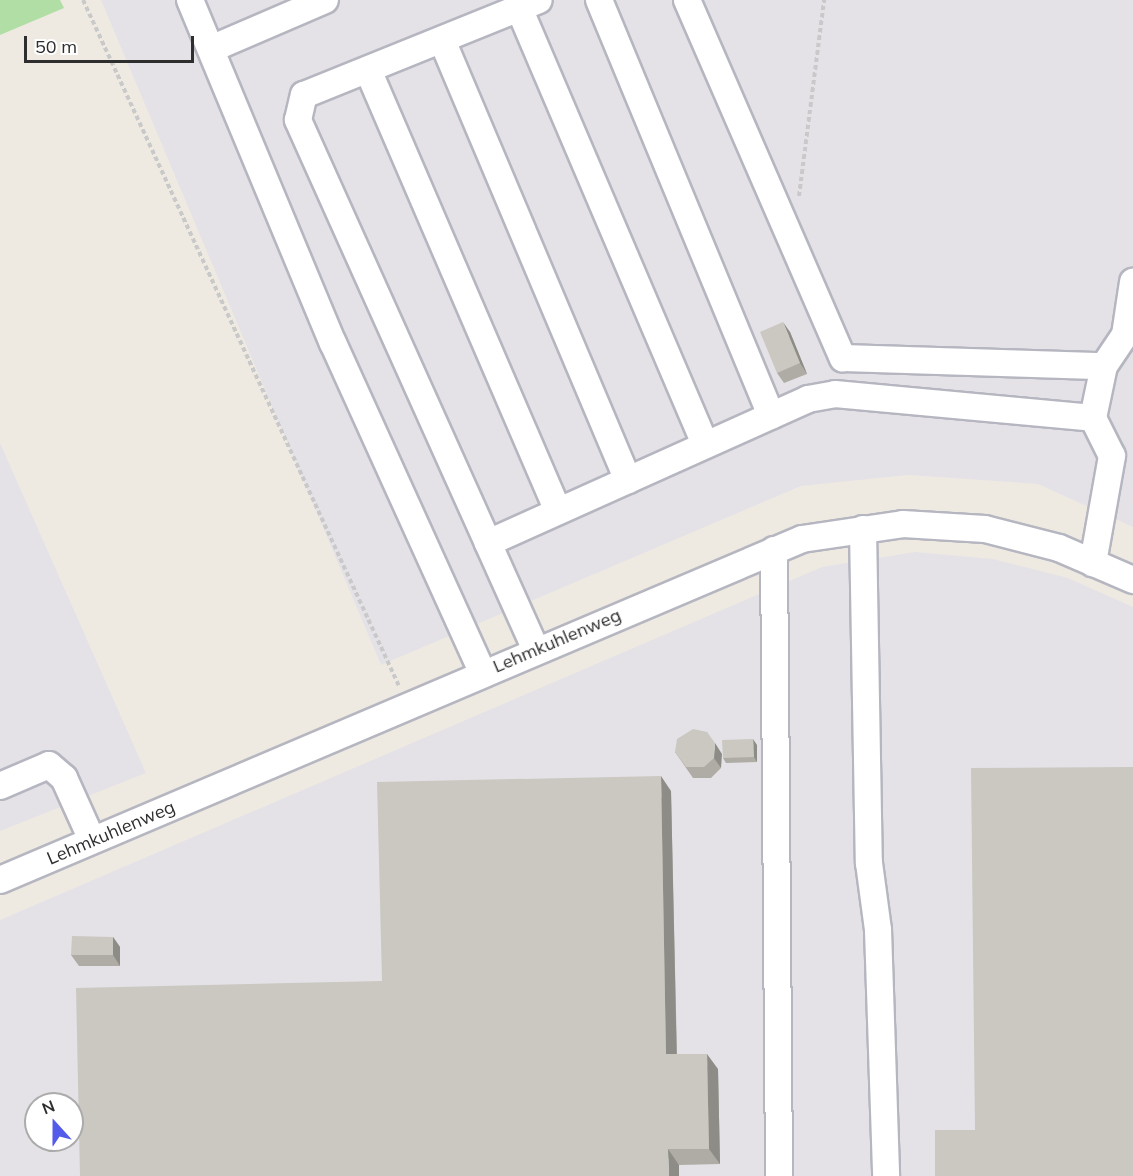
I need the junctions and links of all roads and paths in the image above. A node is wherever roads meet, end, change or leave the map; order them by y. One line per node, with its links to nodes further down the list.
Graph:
1 (83, 0): 27 (path)
2 (190, 0): 9 (street)
3 (325, 0): 9 (street)
4 (599, 0): 14 (street)
5 (687, 0): 13 (street)
6 (824, 0): 11 (path)
7 (529, 4): 8 (street); 16 (street)
8 (442, 39): 10 (street); 18 (street)
9 (211, 49): 26 (street)
10 (368, 70): 19 (street); 21 (street)
11 (799, 200)
12 (1133, 282): 13 (street)
13 (1104, 366): 15 (street)
14 (771, 416): 15 (street); 16 (street)
15 (1093, 418): 17 (street)
16 (705, 445): 18 (street)
17 (1123, 461): 23 (street)
18 (628, 480): 19 (street)
19 (558, 511): 21 (street)
20 (863, 528): 22 (street, Lehmkuhlenweg); 23 (street, Lehmkuhlenweg); 32 (street)
21 (488, 543): 25 (street)
22 (774, 550): 25 (street, Lehmkuhlenweg); 31 (street)
23 (1093, 563): 24 (street, Lehmkuhlenweg)
24 (1133, 580)
25 (536, 650): 26 (street, Lehmkuhlenweg)
26 (483, 673): 27 (street, Lehmkuhlenweg)
27 (407, 705): 29 (street, Lehmkuhlenweg)
28 (0, 786): 29 (street)
29 (92, 840): 30 (street, Lehmkuhlenweg)
30 (0, 880)
31 (779, 1176)
32 (886, 1176)

